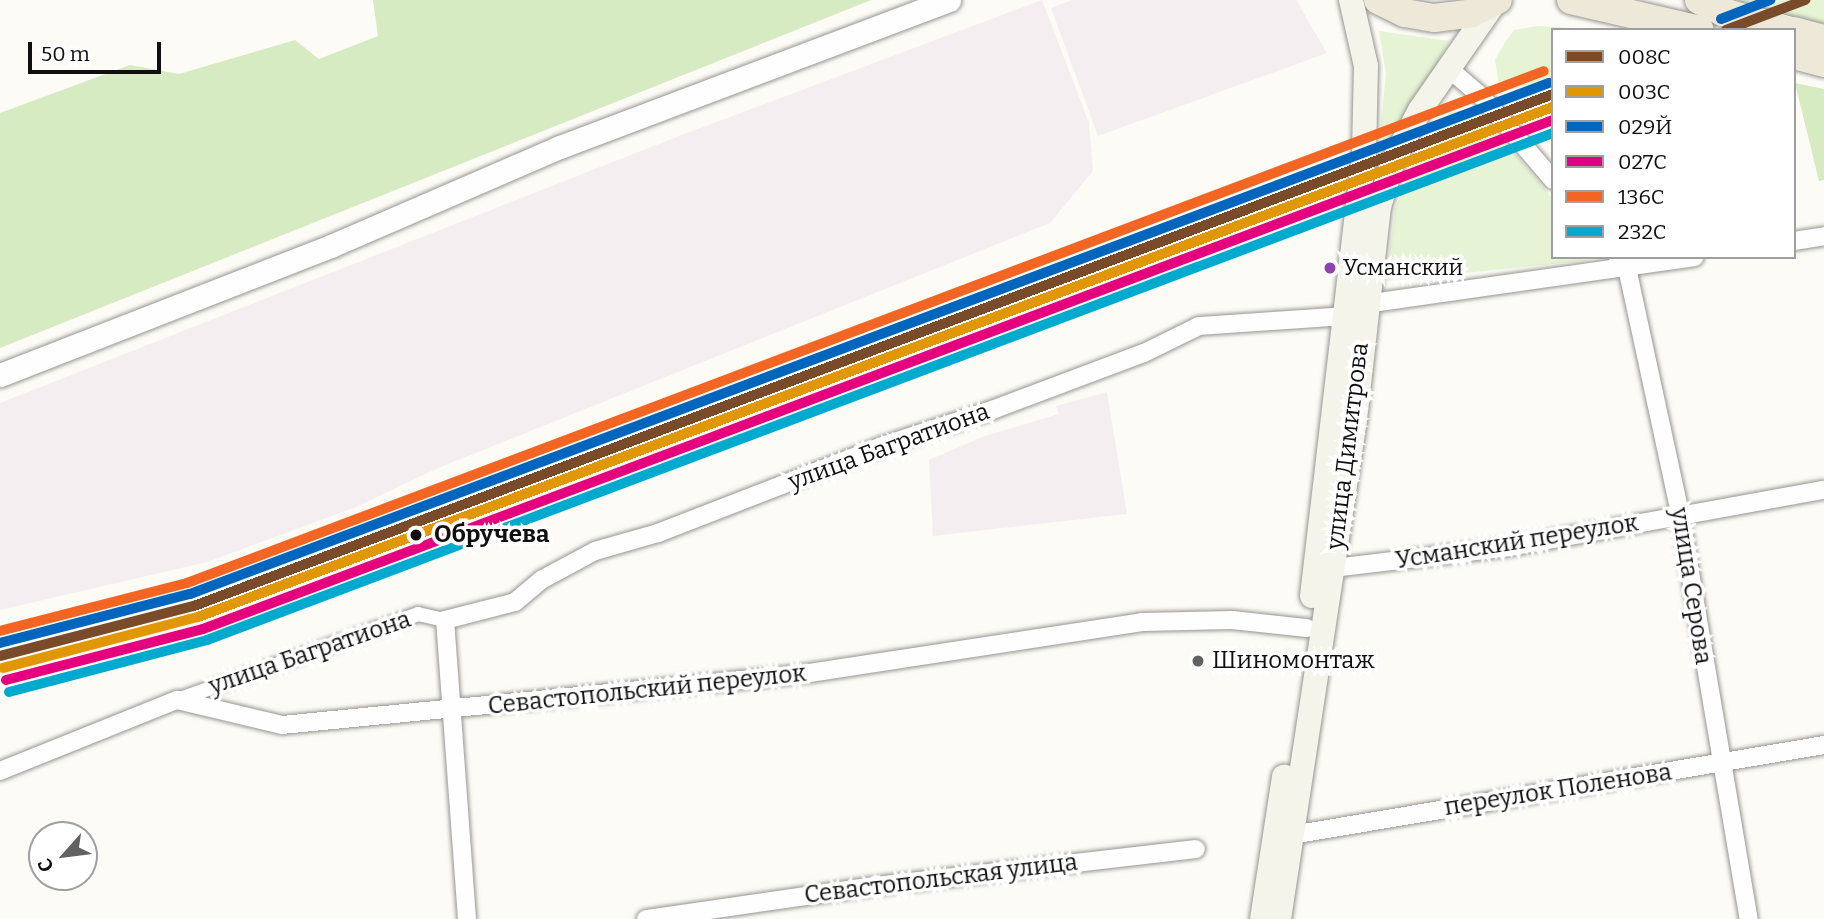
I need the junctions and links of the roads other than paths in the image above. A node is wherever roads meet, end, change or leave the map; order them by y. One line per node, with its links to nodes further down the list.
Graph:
1 (949, 0): 20 (street)
2 (1350, 0): 19 (main road, улица Димитрова)
3 (1378, 0): 6 (main road, улица Димитрова)
4 (1571, 0): 7 (main road)
5 (1699, 0): 8 (main road)
6 (1496, 1): 13 (main road, улица Димитрова)
7 (1691, 28)
8 (1781, 28)
9 (1796, 32): 10 (main road)
10 (1824, 39)
11 (1796, 56): 12 (main road)
12 (1824, 63)
13 (1447, 67): 14 (street); 19 (main road, улица Димитрова)
14 (1551, 178)
15 (1824, 236): 16 (street)
16 (1796, 241)
17 (1671, 259): 18 (street, улица Багратиона)
18 (1623, 263): 19 (street, улица Багратиона); 22 (street, улица Серова)
19 (1355, 310): 23 (main road, улица Димитрова); 24 (street, улица Багратиона); 25 (main road, улица Димитрова)
20 (0, 375)
21 (1824, 490): 22 (street, Усманский переулок)
22 (1680, 513): 23 (street, Усманский переулок); 29 (street, улица Серова)
23 (1333, 568): 31 (main road, улица Димитрова)
24 (445, 620): 26 (street, улица Багратиона); 27 (street, улица Багратиона)
25 (1307, 628): 27 (street, Севастопольский переулок); 35 (main road, улица Димитрова)
26 (177, 700): 27 (street, Севастопольский переулок); 30 (street)
27 (449, 712): 33 (street, улица Багратиона)
28 (1824, 745): 29 (street, переулок Поленова)
29 (1720, 764): 31 (street, переулок Поленова); 37 (street, улица Серова)
30 (0, 771)
31 (1292, 835): 36 (main road, улица Димитрова)
32 (1196, 849): 34 (street, Севастопольская улица)
33 (467, 919)
34 (646, 919)
35 (1262, 919)
36 (1279, 919)
37 (1749, 919)

